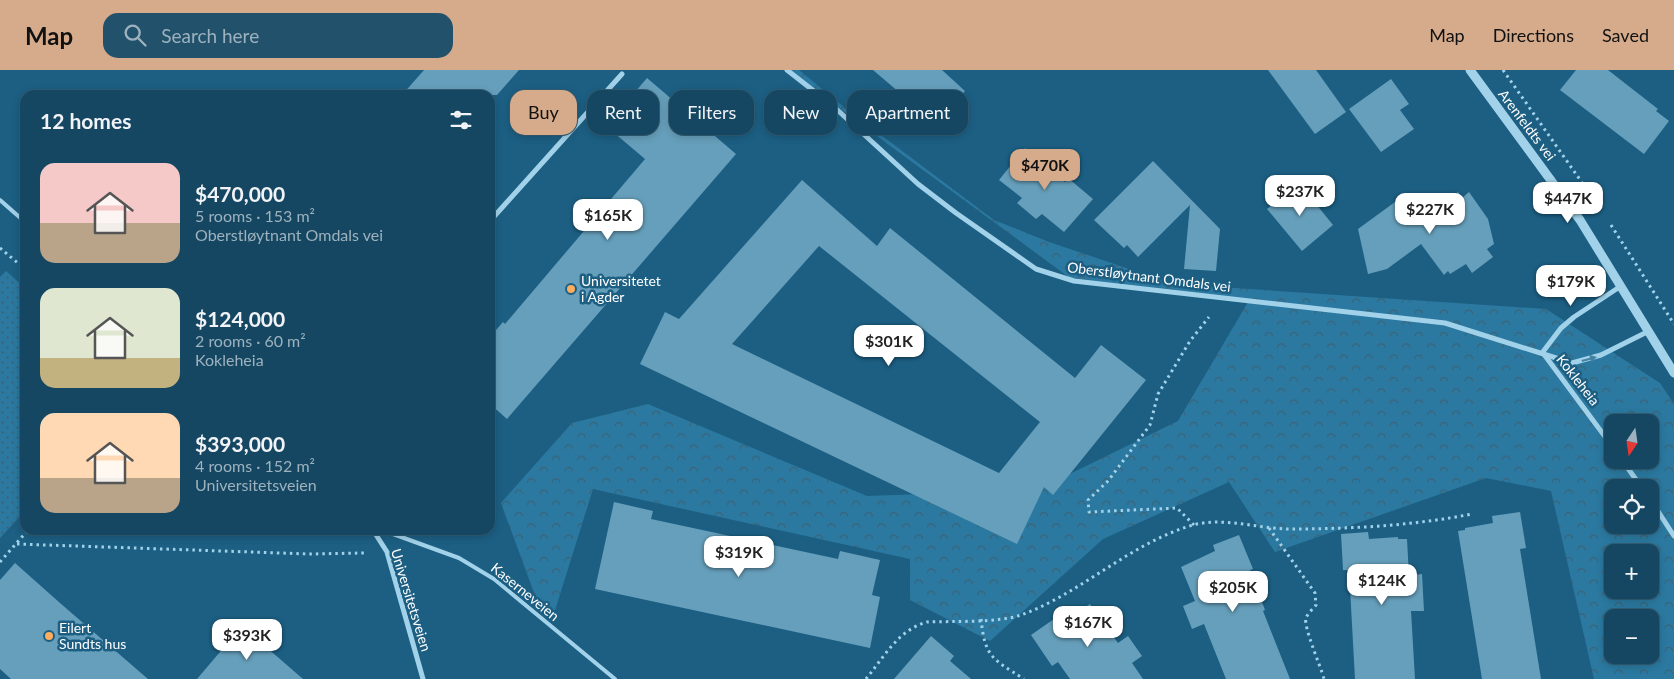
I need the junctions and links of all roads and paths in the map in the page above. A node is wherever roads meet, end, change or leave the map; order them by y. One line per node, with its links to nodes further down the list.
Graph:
1 (787, 70): 10 (street, Oberstløytnant Omdals vei)
2 (1470, 70): 9 (street, Arenfeldts vei)
3 (622, 74): 5 (street)
4 (0, 200): 6 (lane)
5 (495, 215)
6 (20, 218)
7 (1, 250): 8 (path)
8 (20, 265)
9 (1622, 286): 11 (street, Arenfeldts vei); 12 (street)
10 (1224, 298): 12 (street, Oberstløytnant Omdals vei); 17 (path)
11 (1650, 330): 12 (street, Oberstløytnant Omdals vei, one-way to 11); 13 (street, Arenfeldts vei)
12 (1542, 353): 14 (street, Kokleheia)
13 (1674, 373)
14 (1604, 435)
15 (1659, 513): 22 (street)
16 (1472, 514): 18 (path)
17 (1194, 525): 18 (path); 26 (path)
18 (1268, 527): 31 (path)
19 (24, 535): 23 (path)
20 (376, 535): 24 (street, Universitetsveien)
21 (396, 535): 28 (lane, Kaserneveien)
22 (1674, 536)
23 (17, 544): 24 (path); 25 (path)
24 (387, 552): 27 (street, Universitetsveien)
25 (0, 562)
26 (981, 619): 29 (path); 30 (path)
27 (422, 679)
28 (615, 679)
29 (866, 679)
30 (1024, 679)
31 (1324, 679)

